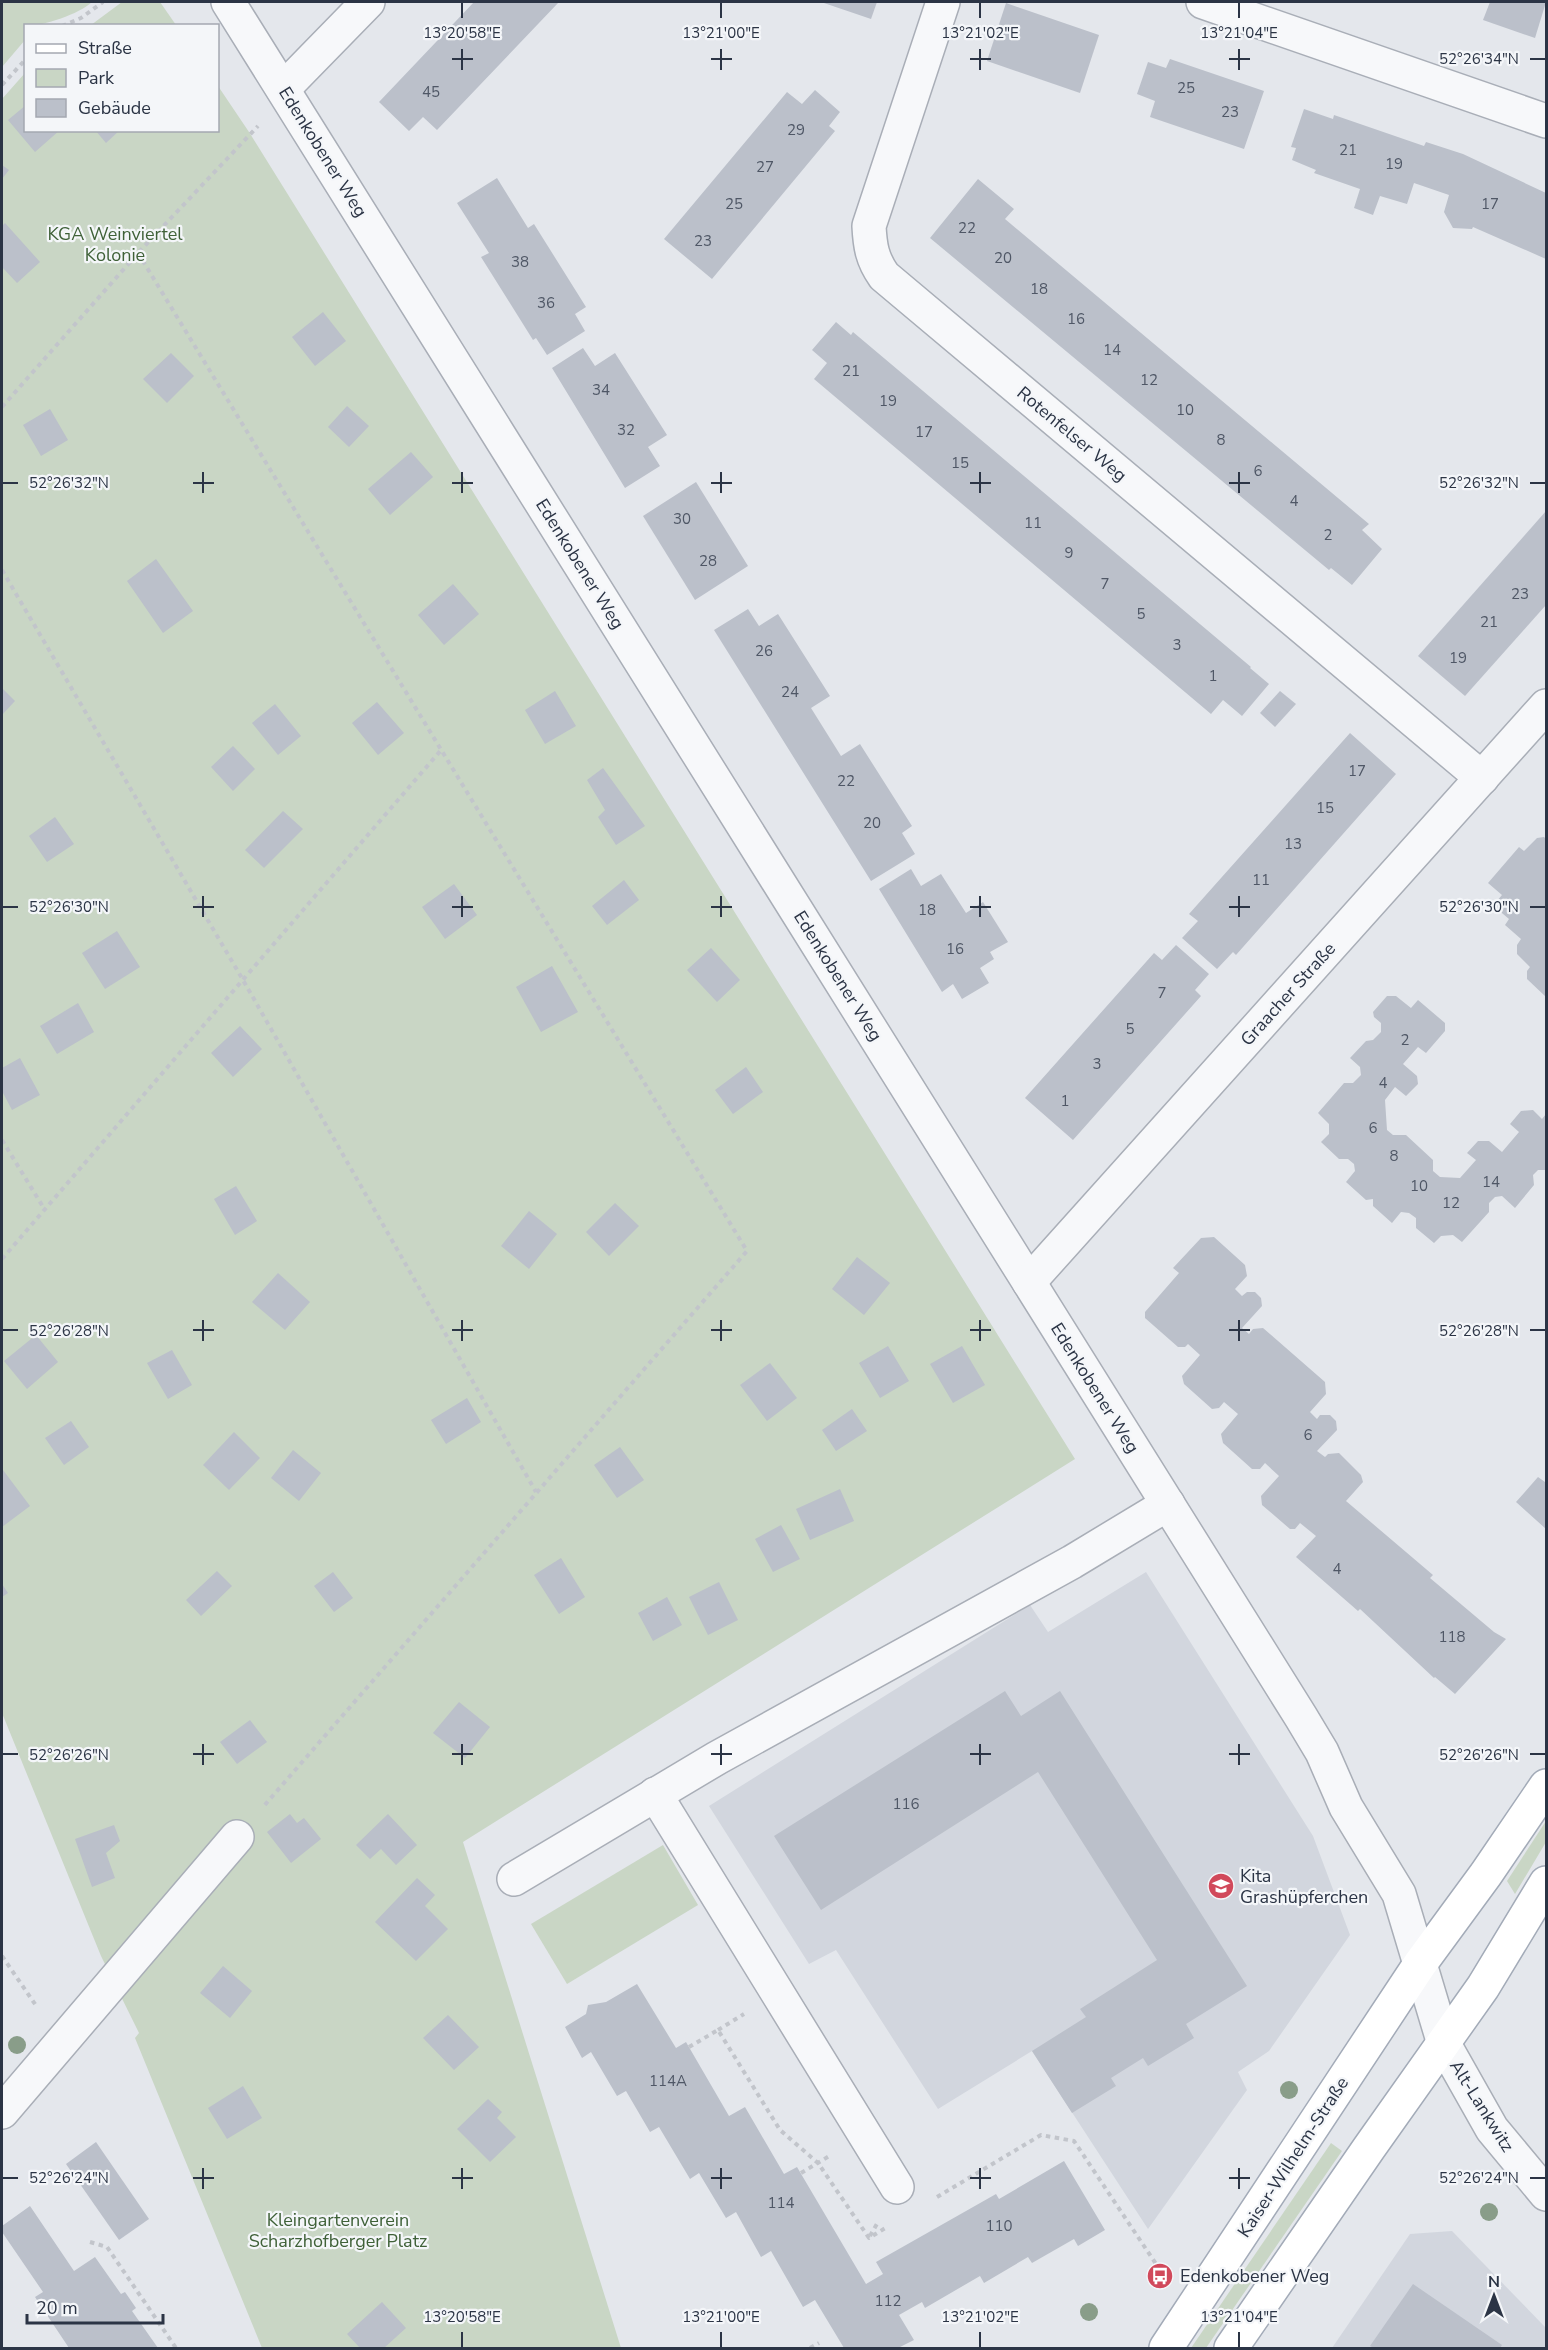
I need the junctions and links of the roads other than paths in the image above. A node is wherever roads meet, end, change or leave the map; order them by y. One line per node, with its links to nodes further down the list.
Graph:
1 (228, 2): 5 (street, Edenkobener Weg)
2 (368, 2): 5 (street)
3 (943, 2): 8 (street, Rotenfelser Weg)
4 (1203, 2): 6 (street)
5 (283, 89): 9 (street, Edenkobener Weg)
6 (1546, 121)
7 (1546, 706): 8 (street, Graacher Straße)
8 (1482, 778): 9 (street, Graacher Straße)
9 (1029, 1282): 10 (street, Edenkobener Weg)
10 (1168, 1504): 12 (street); 16 (street, Edenkobener Weg)
11 (1546, 1785): 16 (main road, Kaiser-Wilhelm-Straße)
12 (655, 1794): 14 (street); 19 (street)
13 (237, 1837): 18 (street)
14 (514, 1879)
15 (1546, 1883): 17 (main road)
16 (1420, 1964): 17 (street); 21 (main road, Kaiser-Wilhelm-Straße)
17 (1444, 2044): 20 (street, Alt-Lankwitz); 22 (main road)
18 (2, 2112)
19 (897, 2187)
20 (1546, 2194)
21 (1166, 2349)
22 (1231, 2349)

